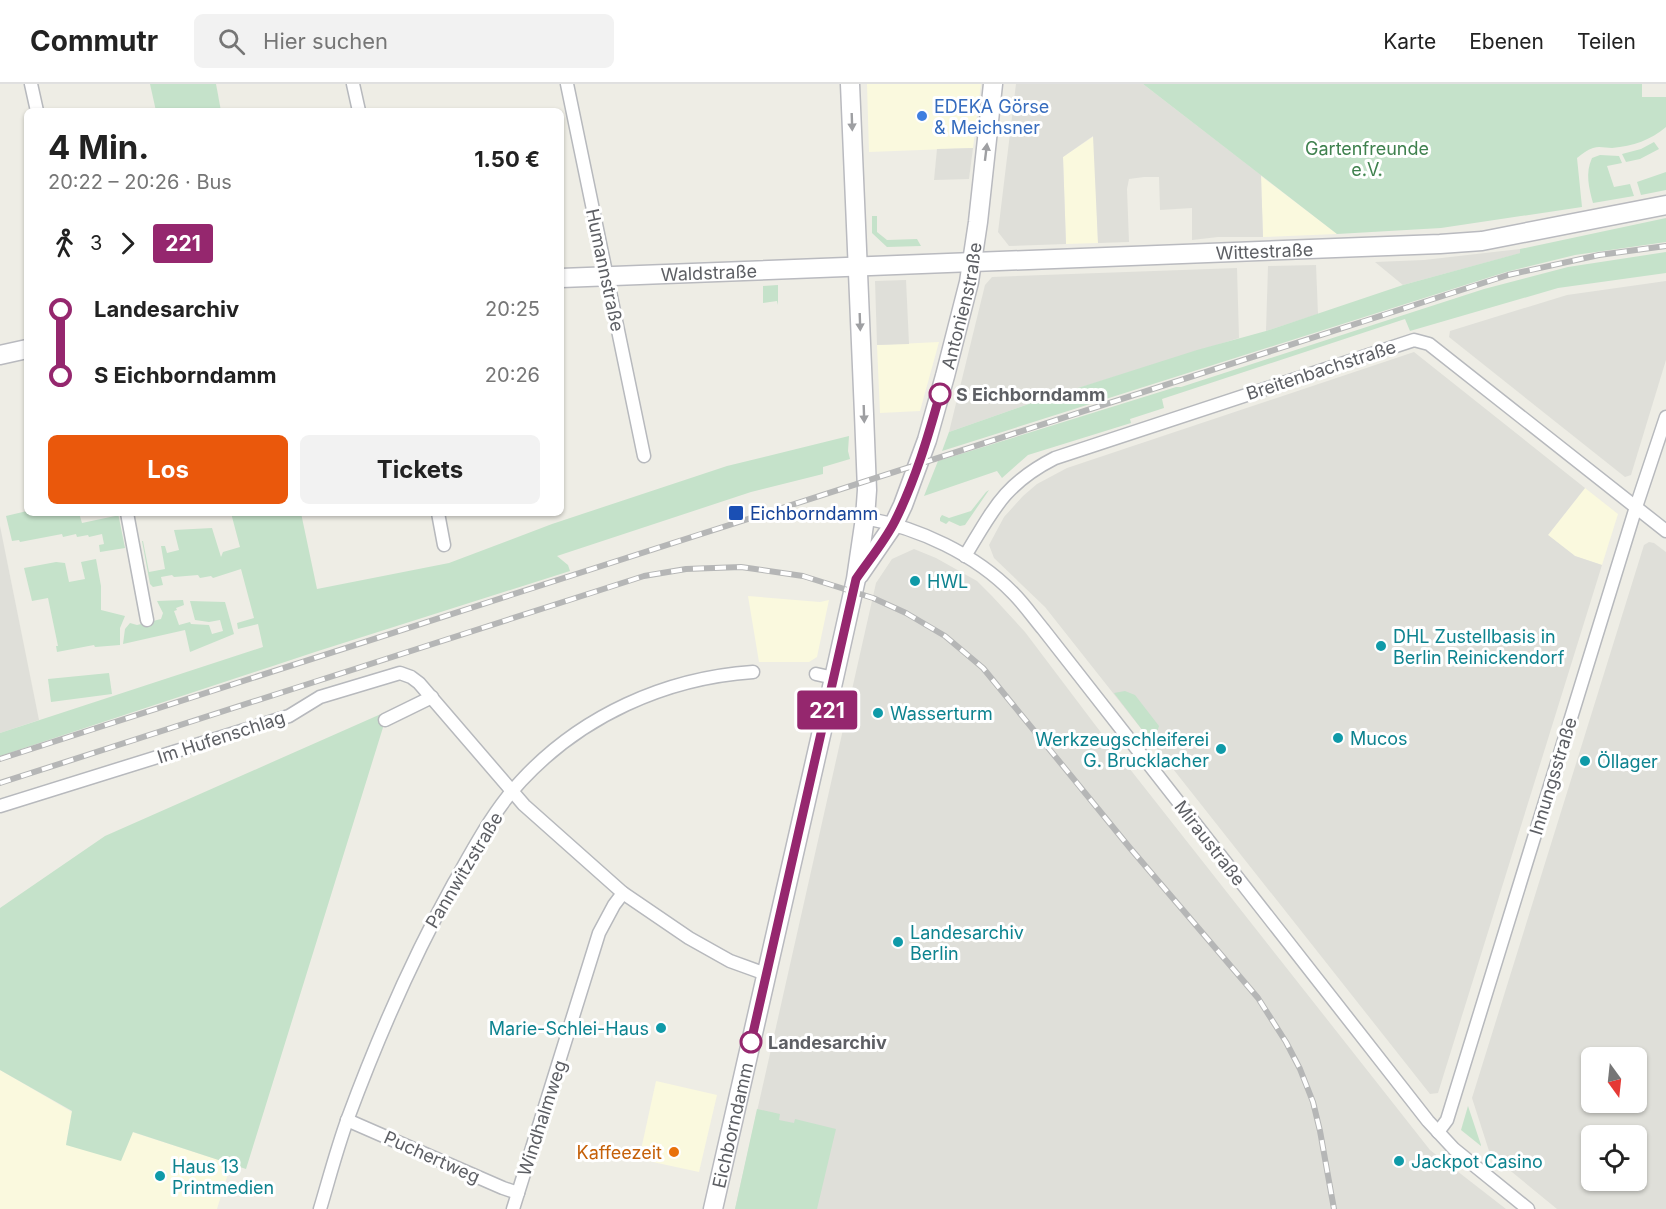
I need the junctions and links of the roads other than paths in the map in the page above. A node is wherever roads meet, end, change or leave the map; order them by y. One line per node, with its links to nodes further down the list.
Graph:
1 (31, 84): 6 (street)
2 (353, 84): 7 (street)
3 (567, 84): 11 (street, Humannstraße)
4 (850, 84): 10 (main road, Eichborndamm, one-way to 10)
5 (993, 84): 9 (main road, Antonienstraße, one-way to 5)
6 (36, 108)
7 (358, 108)
8 (1666, 204): 9 (main road, Wittestraße)
9 (972, 261): 10 (main road, Wittestraße); 21 (main road, Antonienstraße)
10 (858, 265): 11 (main road, Waldstraße); 20 (main road, Eichborndamm, one-way to 20)
11 (606, 276): 12 (main road, Waldstraße); 16 (street, Humannstraße)
12 (564, 278)
13 (24, 351): 14 (main road)
14 (0, 355)
15 (1666, 417): 17 (street, Innungsstraße)
16 (644, 456)
17 (1636, 507): 22 (street, Breitenbachstraße); 24 (street, Breitenbachstraße); 37 (street, Innungsstraße)
18 (128, 516): 26 (street)
19 (439, 516): 23 (street)
20 (865, 518): 21 (street, Miraustraße); 25 (main road, Eichborndamm)
21 (894, 524): 24 (street, Miraustraße); 25 (main road, Antonienstraße)
22 (1666, 531)
23 (444, 545)
24 (965, 556): 37 (street, Miraustraße)
25 (856, 579): 29 (main road, Eichborndamm)
26 (147, 620)
27 (753, 672): 32 (street, Pannwitzstraße)
28 (816, 674): 29 (street)
29 (834, 678): 35 (main road, Eichborndamm)
30 (432, 697): 31 (street); 32 (street, Im Hufenschlag); 33 (street, Im Hufenschlag)
31 (385, 720)
32 (513, 792): 34 (street, Im Hufenschlag); 36 (street, Pannwitzstraße)
33 (0, 806)
34 (623, 893): 35 (street, Im Hufenschlag); 38 (street, Windhalmweg)
35 (766, 974): 41 (main road, Eichborndamm)
36 (347, 1120): 38 (street, Puchertweg); 39 (street, Pannwitzstraße)
37 (1438, 1132): 42 (street, Miraustraße)
38 (518, 1192): 40 (street, Windhalmweg)
39 (320, 1209)
40 (513, 1209)
41 (713, 1209)
42 (1528, 1209)

